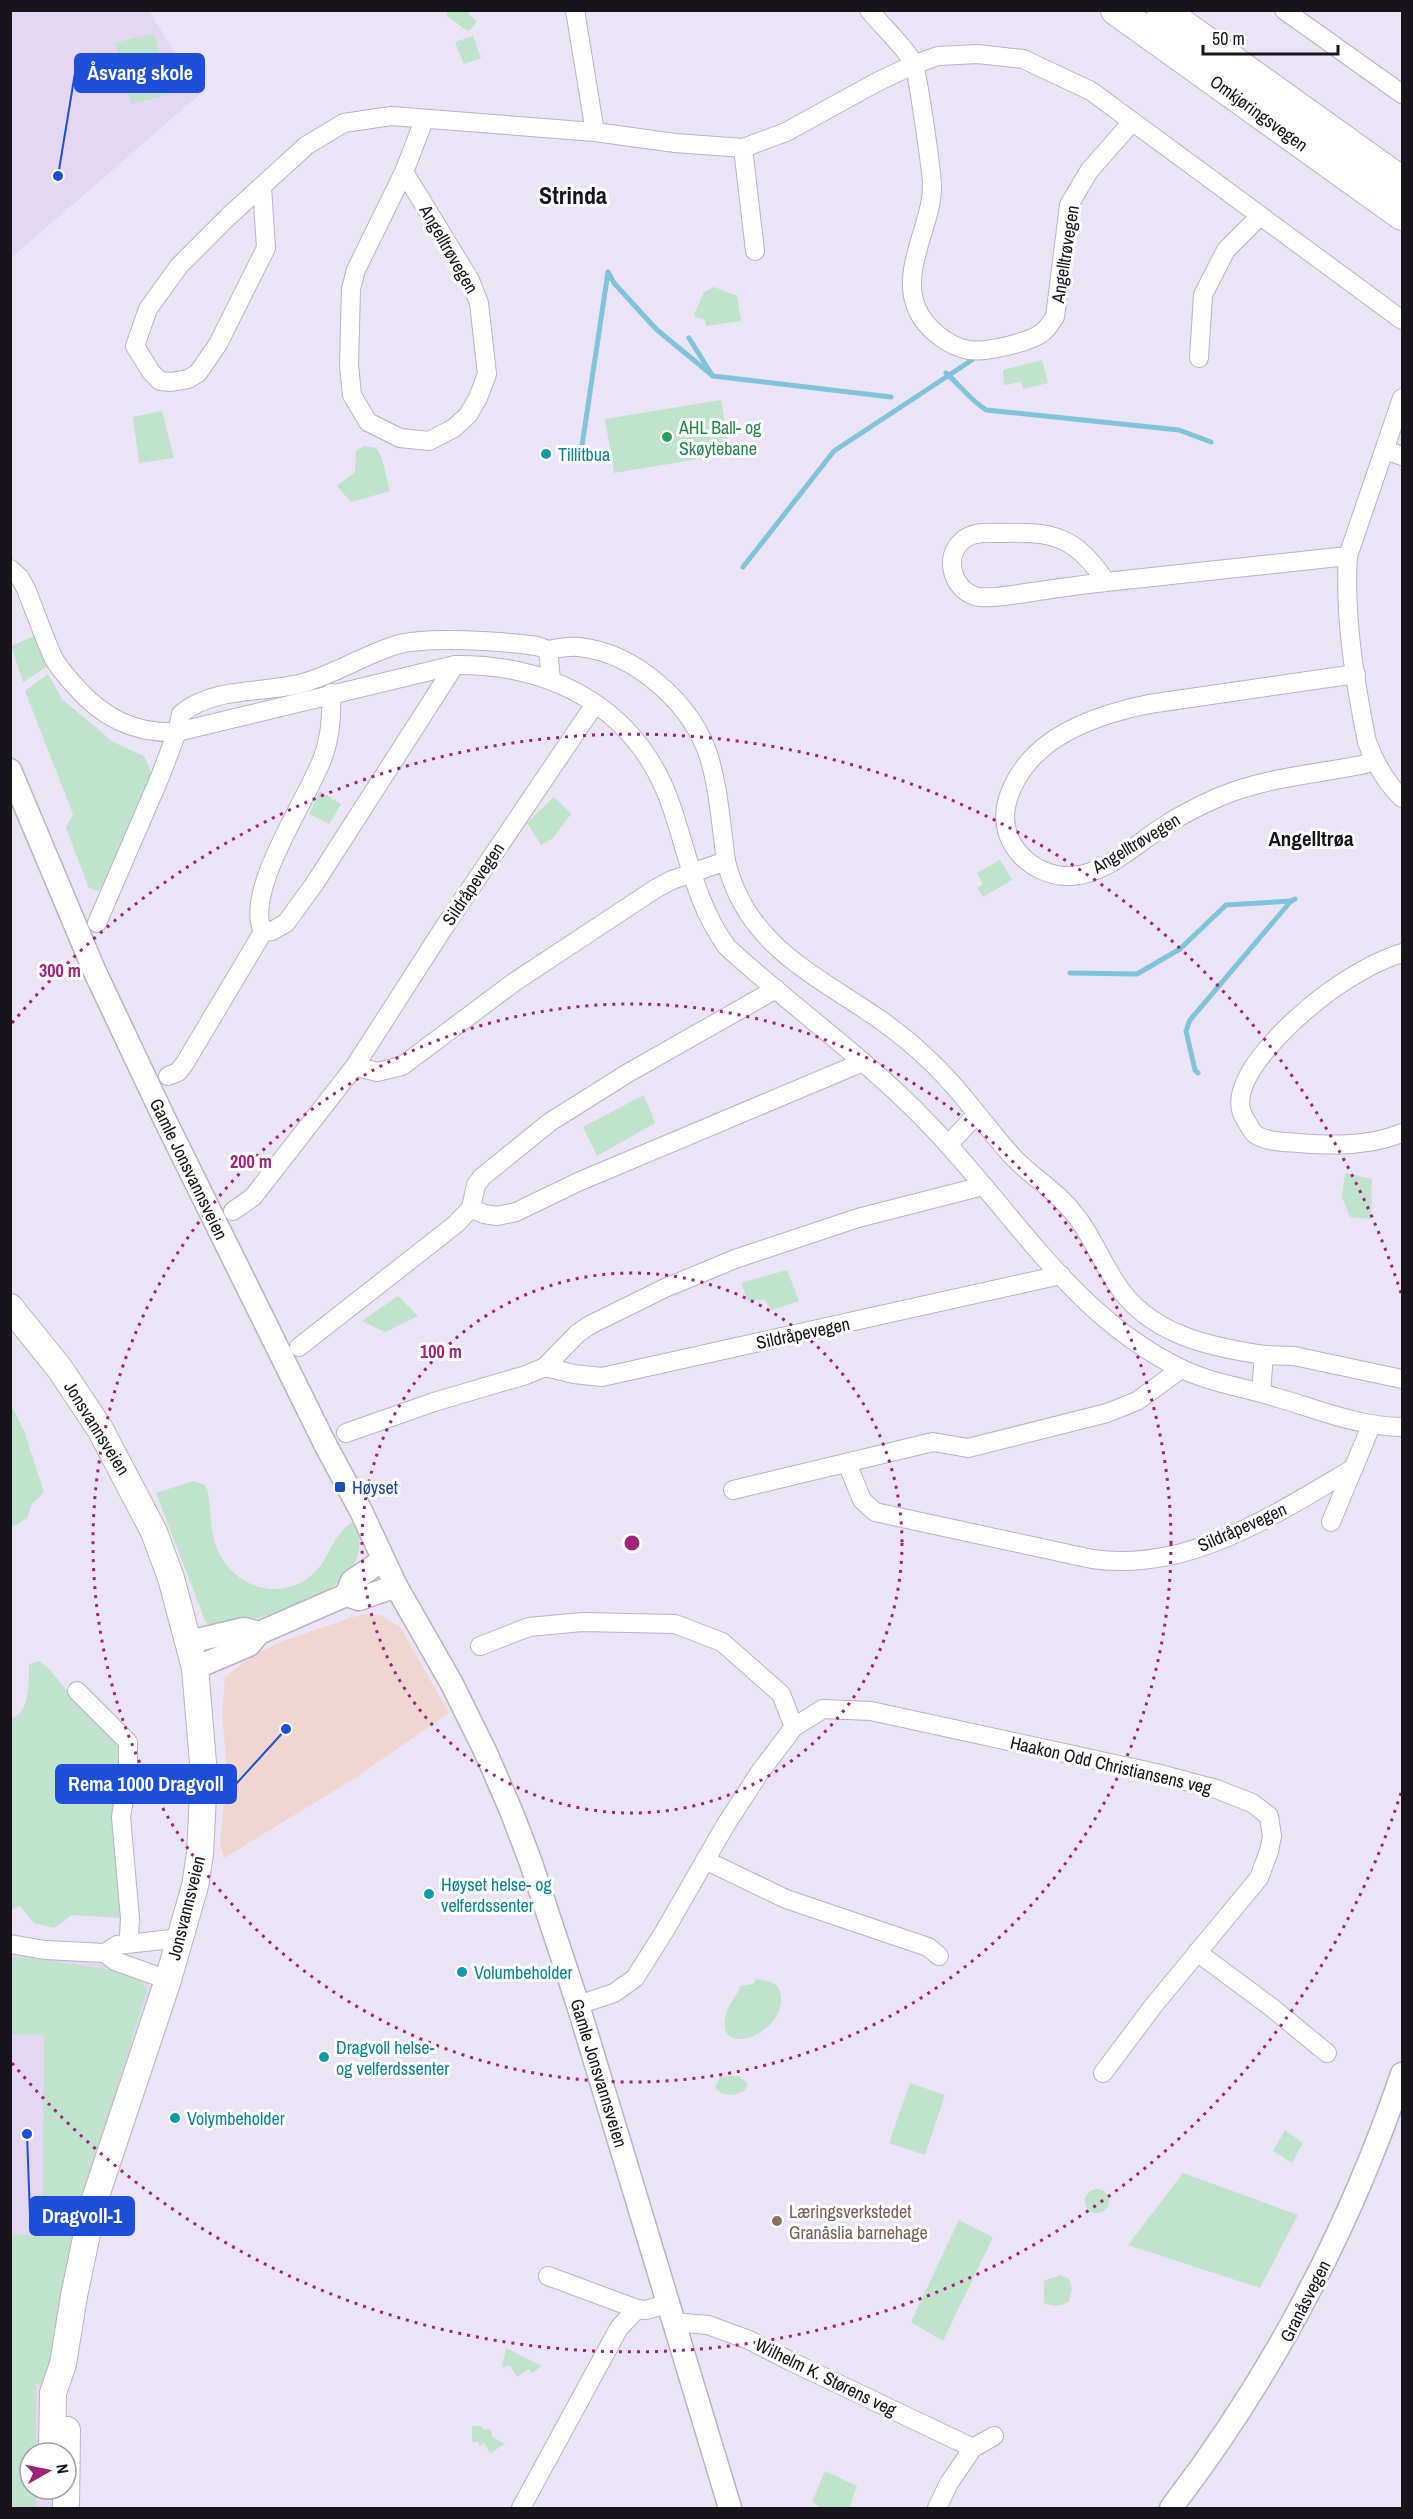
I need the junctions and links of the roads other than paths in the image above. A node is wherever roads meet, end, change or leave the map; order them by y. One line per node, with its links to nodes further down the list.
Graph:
1 (575, 10): 10 (street)
2 (869, 10): 6 (street)
3 (1116, 10): 15 (highway, Omkjøringsvegen)
4 (1162, 10): 13 (highway, Omkjøringsvegen)
5 (1284, 10): 7 (street)
6 (915, 64): 9 (street); 9 (street, Angelltrøvegen); 11 (street)
7 (1402, 94)
8 (424, 120): 10 (street); 12 (street, Angelltrøvegen); 14 (street)
9 (1132, 122): 16 (street)
10 (595, 132): 11 (street)
11 (743, 148): 17 (street)
12 (404, 172): 12 (street, Angelltrøvegen)
13 (1402, 182)
14 (262, 187): 14 (street)
15 (1402, 215)
16 (1260, 216): 18 (street); 19 (street)
17 (755, 251)
18 (1402, 320)
19 (1199, 358)
20 (1402, 398): 21 (street)
21 (1394, 453): 22 (street)
22 (1348, 556): 24 (street); 27 (street)
23 (10, 569): 31 (street)
24 (1106, 582): 24 (street)
25 (548, 650): 28 (street); 31 (street); 35 (street)
26 (454, 665): 28 (street); 29 (street); 38 (street)
27 (1356, 674): 32 (street); 32 (street, Angelltrøvegen)
28 (551, 679): 30 (street)
29 (331, 693): 31 (street); 38 (street)
30 (595, 704): 36 (street); 42 (street, Sildråpevegen)
31 (177, 732): 37 (street)
32 (1374, 761): 34 (street)
33 (10, 770): 65 (street, Gamle Jonsvannsveien)
34 (1402, 798)
35 (726, 861): 36 (street); 44 (street)
36 (691, 873): 40 (street); 42 (street)
37 (97, 923)
38 (263, 932): 43 (street)
39 (1402, 953): 45 (street)
40 (776, 989): 41 (street); 48 (street)
41 (862, 1062): 46 (street); 48 (street)
42 (355, 1066): 49 (street, Sildråpevegen)
43 (168, 1076)
44 (977, 1114): 46 (street); 53 (street)
45 (1402, 1133)
46 (948, 1145): 47 (street)
47 (983, 1186): 50 (street); 54 (street)
48 (471, 1208): 52 (street)
49 (233, 1211)
50 (1062, 1275): 54 (street, Sildråpevegen); 55 (street)
51 (10, 1307): 69 (main road, Jonsvannsveien)
52 (299, 1347)
53 (1264, 1355): 56 (street); 57 (street)
54 (545, 1367): 60 (street)
55 (1181, 1369): 57 (street); 61 (street)
56 (1402, 1378)
57 (1261, 1392): 58 (street)
58 (1371, 1426): 59 (street); 62 (street)
59 (1402, 1427)
60 (346, 1433)
61 (847, 1463): 62 (street, Sildråpevegen); 63 (street)
62 (1354, 1468): 64 (street)
63 (734, 1490)
64 (1332, 1522)
65 (383, 1560): 66 (street, Gamle Jonsvannsveien); 67 (street)
66 (396, 1586): 67 (street); 82 (street, Gamle Jonsvannsveien)
67 (346, 1595): 68 (street)
68 (259, 1633): 69 (street); 71 (street)
69 (189, 1642): 71 (main road, Jonsvannsveien)
70 (480, 1646): 73 (street)
71 (195, 1668): 76 (main road, Jonsvannsveien)
72 (77, 1691): 75 (street)
73 (794, 1727): 74 (street, Haakon Odd Christiansens veg); 78 (street, Haakon Odd Christiansens veg)
74 (705, 1860): 80 (street); 82 (street, Haakon Odd Christiansens veg)
75 (129, 1935)
76 (181, 1938): 79 (street); 81 (main road, Jonsvannsveien)
77 (10, 1944): 79 (street)
78 (1197, 1952): 83 (street); 84 (street, Haakon Odd Christiansens veg)
79 (105, 1953): 81 (street)
80 (939, 1956)
81 (168, 1980): 89 (main road, Jonsvannsveien)
82 (578, 2005): 88 (street, Gamle Jonsvannsveien)
83 (1327, 2053)
84 (1103, 2073)
85 (1402, 2074): 97 (street, Granåsvegen)
86 (548, 2276): 87 (street)
87 (637, 2309): 88 (street); 94 (street)
88 (671, 2314): 92 (street, Wilhelm K. Størens veg); 95 (street, Gamle Jonsvannsveien)
89 (63, 2364): 91 (main road, Jonsvannsveien); 93 (main road, Jonsvannsveien)
90 (994, 2436): 92 (street)
91 (52, 2441)
92 (973, 2448): 96 (street)
93 (66, 2508)
94 (521, 2508)
95 (730, 2508)
96 (937, 2508)
97 (1171, 2508)

